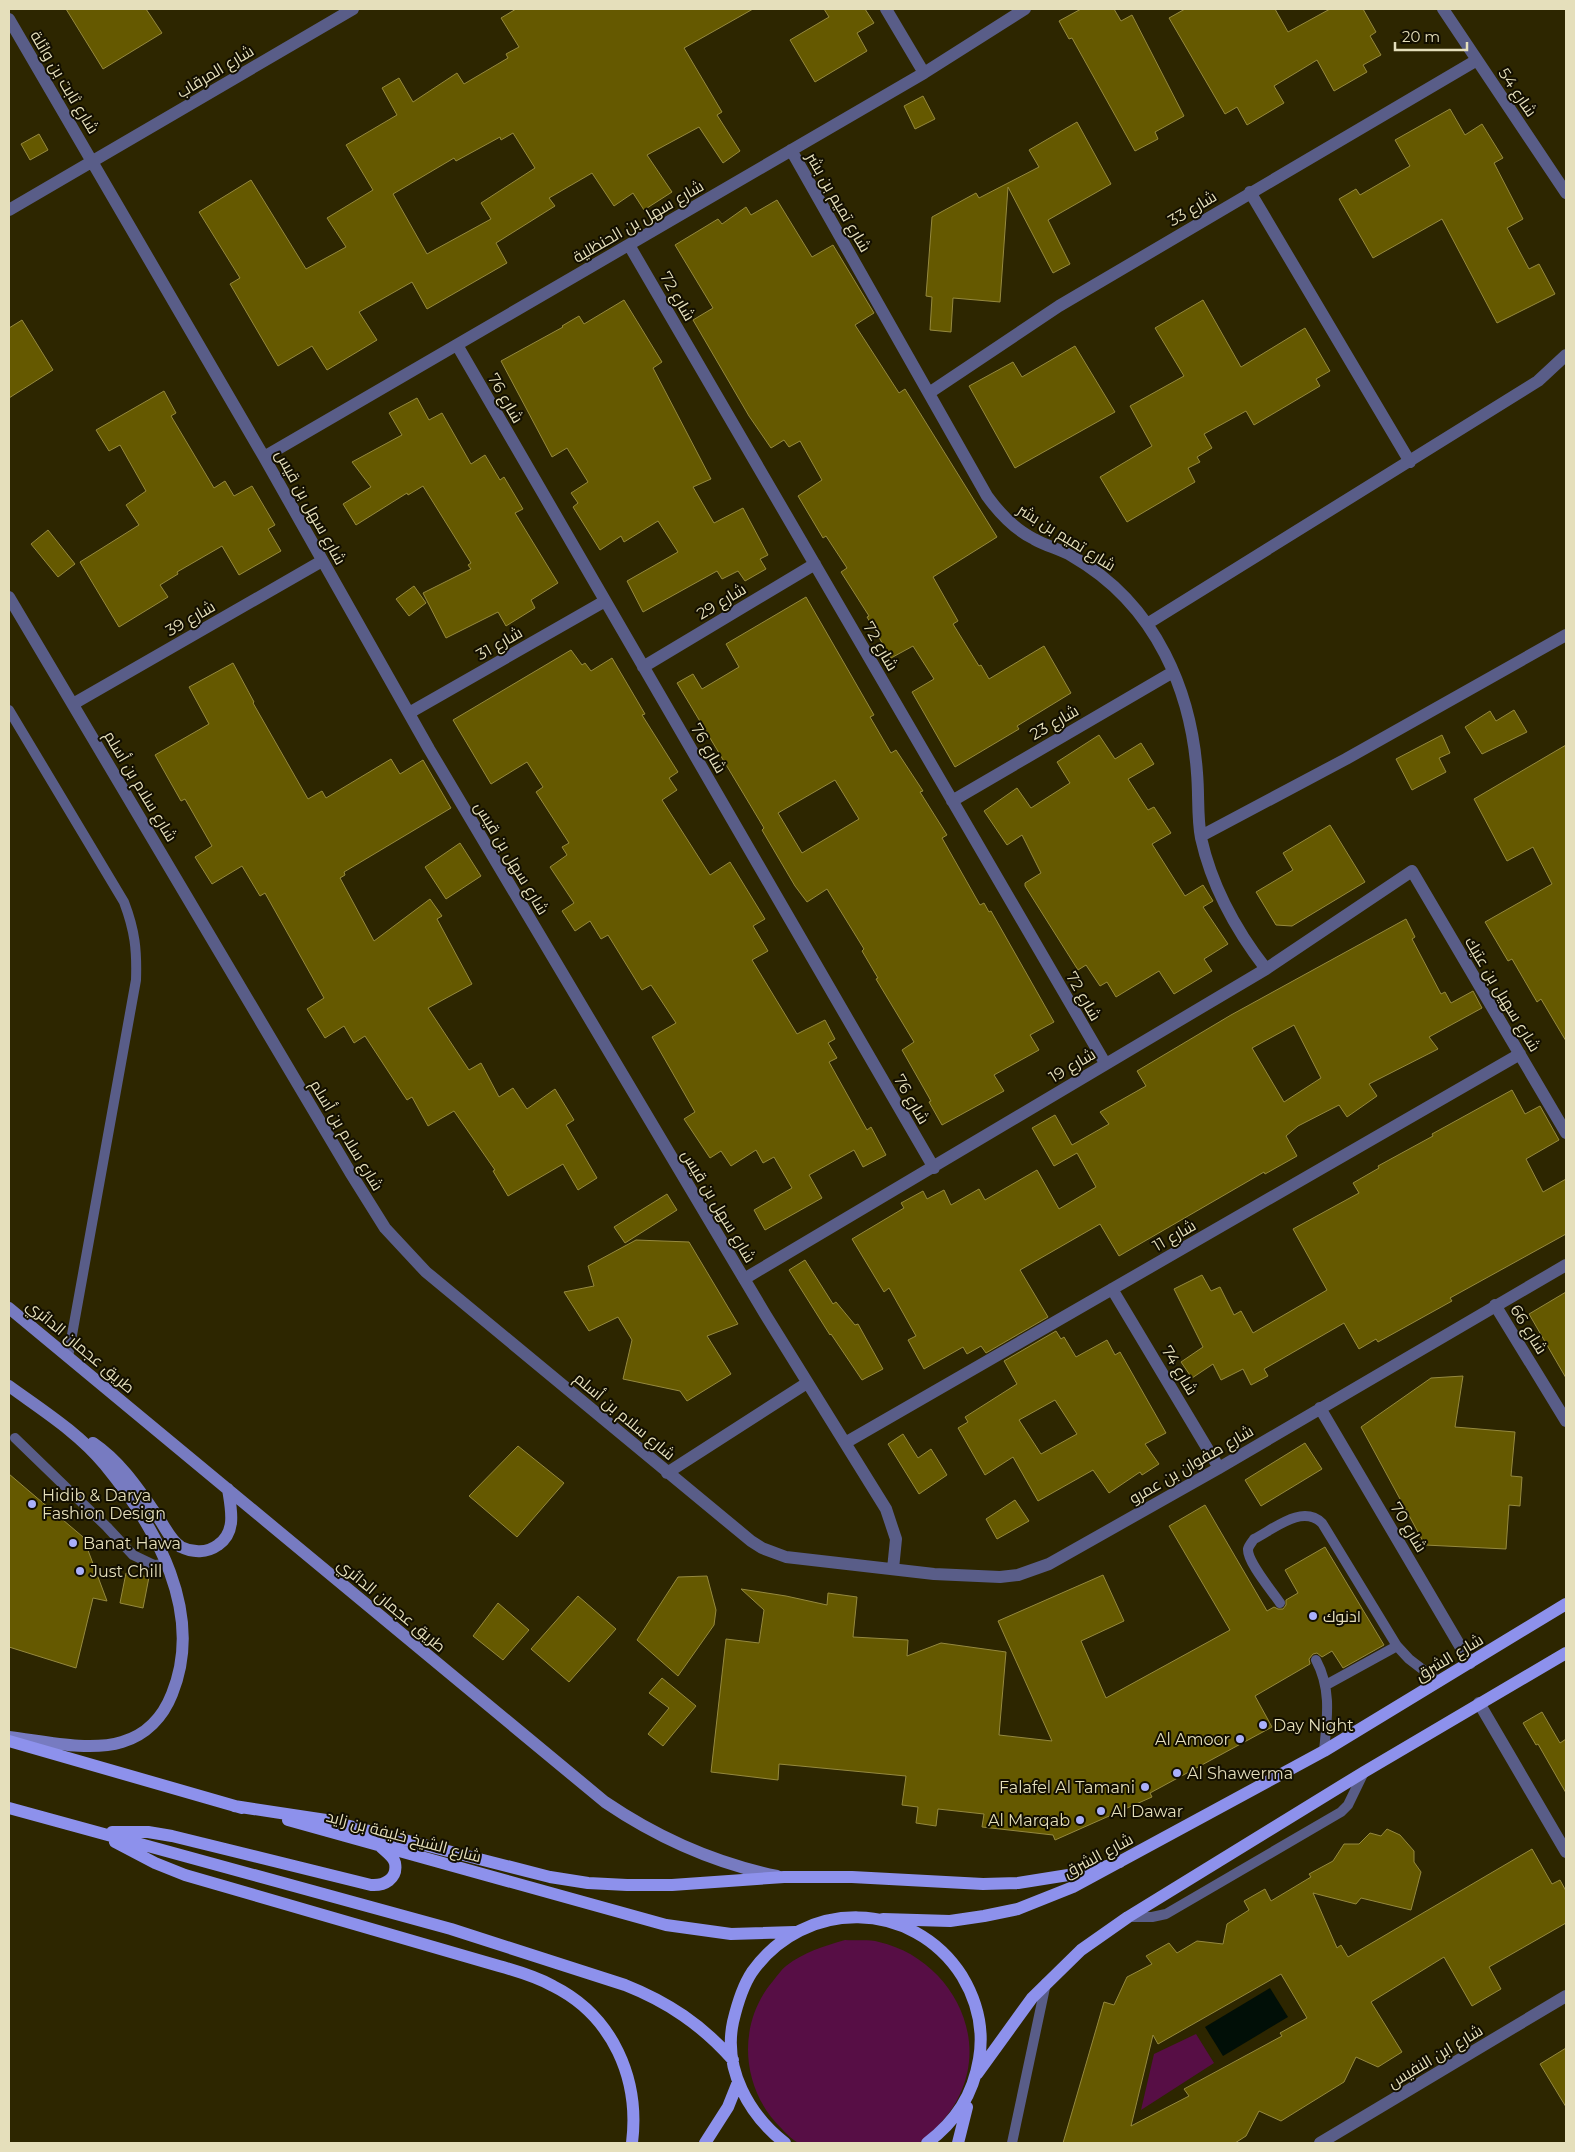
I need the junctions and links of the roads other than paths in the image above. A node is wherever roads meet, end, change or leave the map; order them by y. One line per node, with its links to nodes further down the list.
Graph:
1 (353, 9): 9 (street, شارع المرقاب)
2 (886, 9): 7 (street)
3 (1025, 9): 7 (street, شارع سهل بن الحنظلية)
4 (1443, 9): 6 (street, شارع 54)
5 (9, 19): 9 (street, شارع ثابت بن وائلة)
6 (1477, 60): 10 (street, شارع 33); 11 (street, شارع 54)
7 (924, 73): 8 (street, شارع سهل بن الحنظلية)
8 (791, 150): 13 (street, شارع سهل بن الحنظلية); 16 (street, شارع تميم بن بشر)
9 (93, 162): 12 (street, شارع المرقاب); 17 (street, شارع سهل بن قيس)
10 (1250, 192): 16 (street, شارع 33); 18 (street)
11 (1566, 193)
12 (9, 210)
13 (629, 245): 14 (street, شارع سهل بن الحنظلية); 20 (street, شارع 72)
14 (456, 345): 17 (street, شارع سهل بن الحنظلية); 22 (street, شارع 76)
15 (1566, 355): 18 (street)
16 (929, 393): 23 (street, شارع تميم بن بشر)
17 (264, 457): 19 (street, شارع سهل بن قيس)
18 (1410, 462): 23 (street)
19 (322, 560): 27 (street, شارع 39); 29 (street, شارع سهل بن قيس)
20 (815, 564): 25 (street, شارع 29); 30 (street, شارع 72)
21 (9, 596): 27 (street, شارع سلام بن أسلم)
22 (605, 601): 25 (street, شارع 76); 29 (street, شارع 31)
23 (1147, 624): 26 (street, شارع تميم بن بشر)
24 (1566, 635): 31 (street)
25 (643, 667): 37 (street, شارع 76)
26 (1174, 672): 30 (street, شارع 23); 31 (street, شارع تميم بن بشر)
27 (73, 704): 52 (street, شارع سلام بن أسلم)
28 (9, 710): 43 (lane)
29 (409, 713): 39 (street, شارع سهل بن قيس)
30 (952, 801): 35 (street, شارع 72)
31 (1201, 836): 33 (street, شارع تميم بن بشر)
32 (1412, 871): 33 (street, شارع 19); 34 (street, شارع سهيل بن عتيك)
33 (1266, 969): 35 (street, شارع 19)
34 (1520, 1054): 36 (street, شارع سهيل بن عتيك); 40 (street, شارع 11)
35 (1105, 1063): 37 (street, شارع 19)
36 (1566, 1133)
37 (934, 1168): 39 (street, شارع 19)
38 (1566, 1265): 41 (street, شارع صفوان بن عمرو)
39 (744, 1279): 44 (street, شارع سهل بن قيس)
40 (1112, 1289): 50 (street, شارع 11); 51 (street, شارع 74)
41 (1495, 1305): 46 (street, شارع صفوان بن عمرو); 47 (street, شارع 66)
42 (9, 1308): 43 (main road, طريق عجمان الدائري)
43 (68, 1357): 53 (main road, طريق عجمان الدائري)
44 (807, 1383): 50 (street, شارع سهل بن قيس); 52 (street)
45 (9, 1386): 48 (main road)
46 (1320, 1408): 51 (street, شارع صفوان بن عمرو); 62 (street, شارع 70)
47 (1566, 1421)
48 (67, 1429): 53 (main road); 55 (main road)
49 (16, 1438): 55 (lane)
50 (845, 1443): 56 (street, شارع سهل بن قيس)
51 (1219, 1468): 56 (street, شارع صفوان بن عمرو)
52 (667, 1473): 54 (street, شارع سلام بن أسلم)
53 (228, 1489): 76 (main road, طريق عجمان الدائري)
54 (800, 1559): 56 (street, شارع صفوان بن عمرو)
55 (167, 1564): 66 (main road)
56 (893, 1569)
57 (1280, 1603): 59 (lane)
58 (1566, 1604): 62 (main road, شارع الشرق)
59 (1397, 1646): 63 (lane); 64 (lane)
60 (1566, 1653): 65 (main road)
61 (1316, 1660): 64 (lane)
62 (1470, 1663): 63 (main road, شارع الشرق)
63 (1439, 1682): 68 (main road, شارع الشرق)
64 (1326, 1685): 68 (lane)
65 (1480, 1703): 69 (main road); 74 (street)
66 (9, 1737)
67 (9, 1741): 70 (main road, شارع الشيخ خليفة بن زايد)
68 (1324, 1751): 75 (main road, شارع الشرق)
69 (1364, 1772): 77 (main road); 77 (lane)
70 (234, 1806): 73 (main road, شارع الشيخ خليفة بن زايد); 76 (main road)
71 (9, 1808): 72 (main road)
72 (100, 1833): 73 (main road); 82 (main road); 86 (main road)
73 (380, 1846): 79 (main road, شارع الشيخ خليفة بن زايد)
74 (1566, 1852)
75 (1120, 1862): 76 (main road); 78 (main road, شارع الشرق)
76 (784, 1877)
77 (1128, 1917): 80 (main road)
78 (883, 1919): 79 (main road); 83 (main road)
79 (796, 1932): 82 (main road)
80 (1046, 1982): 83 (main road); 91 (lane)
81 (1566, 1996): 92 (street, شارع ابن النفيس)
82 (733, 2060): 84 (main road)
83 (977, 2074): 85 (main road)
84 (738, 2082): 87 (main road); 88 (main road)
85 (969, 2094): 89 (main road); 90 (main road)
86 (632, 2143)
87 (705, 2143)
88 (786, 2143)
89 (927, 2143)
90 (958, 2143)
91 (1012, 2143)
92 (1320, 2143)

